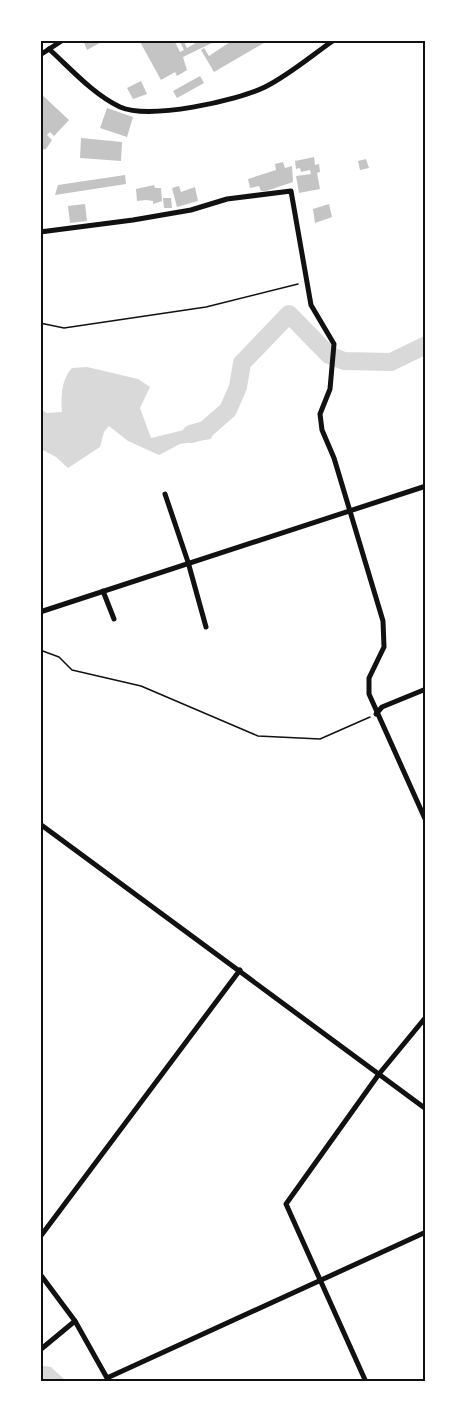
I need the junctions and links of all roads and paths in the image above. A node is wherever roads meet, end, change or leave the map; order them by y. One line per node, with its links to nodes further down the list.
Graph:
1 (63, 40): 3 (street)
2 (334, 40): 3 (street)
3 (49, 49): 4 (street)
4 (40, 55)
5 (40, 232): 6 (street)
6 (309, 285): 7 (path); 10 (street)
7 (40, 323)
8 (426, 486): 10 (street)
9 (165, 494): 11 (street)
10 (349, 510): 11 (street); 18 (street)
11 (188, 562): 12 (street); 15 (street)
12 (103, 591): 13 (street); 14 (street)
13 (40, 612)
14 (114, 619)
15 (206, 627)
16 (40, 650): 18 (path)
17 (426, 689): 18 (street)
18 (376, 714): 19 (street)
19 (426, 821)
20 (40, 824): 21 (street)
21 (240, 970): 23 (street); 26 (street)
22 (426, 1017): 23 (street)
23 (379, 1074): 24 (street); 28 (street)
24 (426, 1109)
25 (426, 1232): 28 (street)
26 (40, 1237)
27 (40, 1274): 29 (street)
28 (320, 1280): 29 (street); 31 (street)
29 (75, 1321): 30 (street)
30 (40, 1350)
31 (366, 1382)

